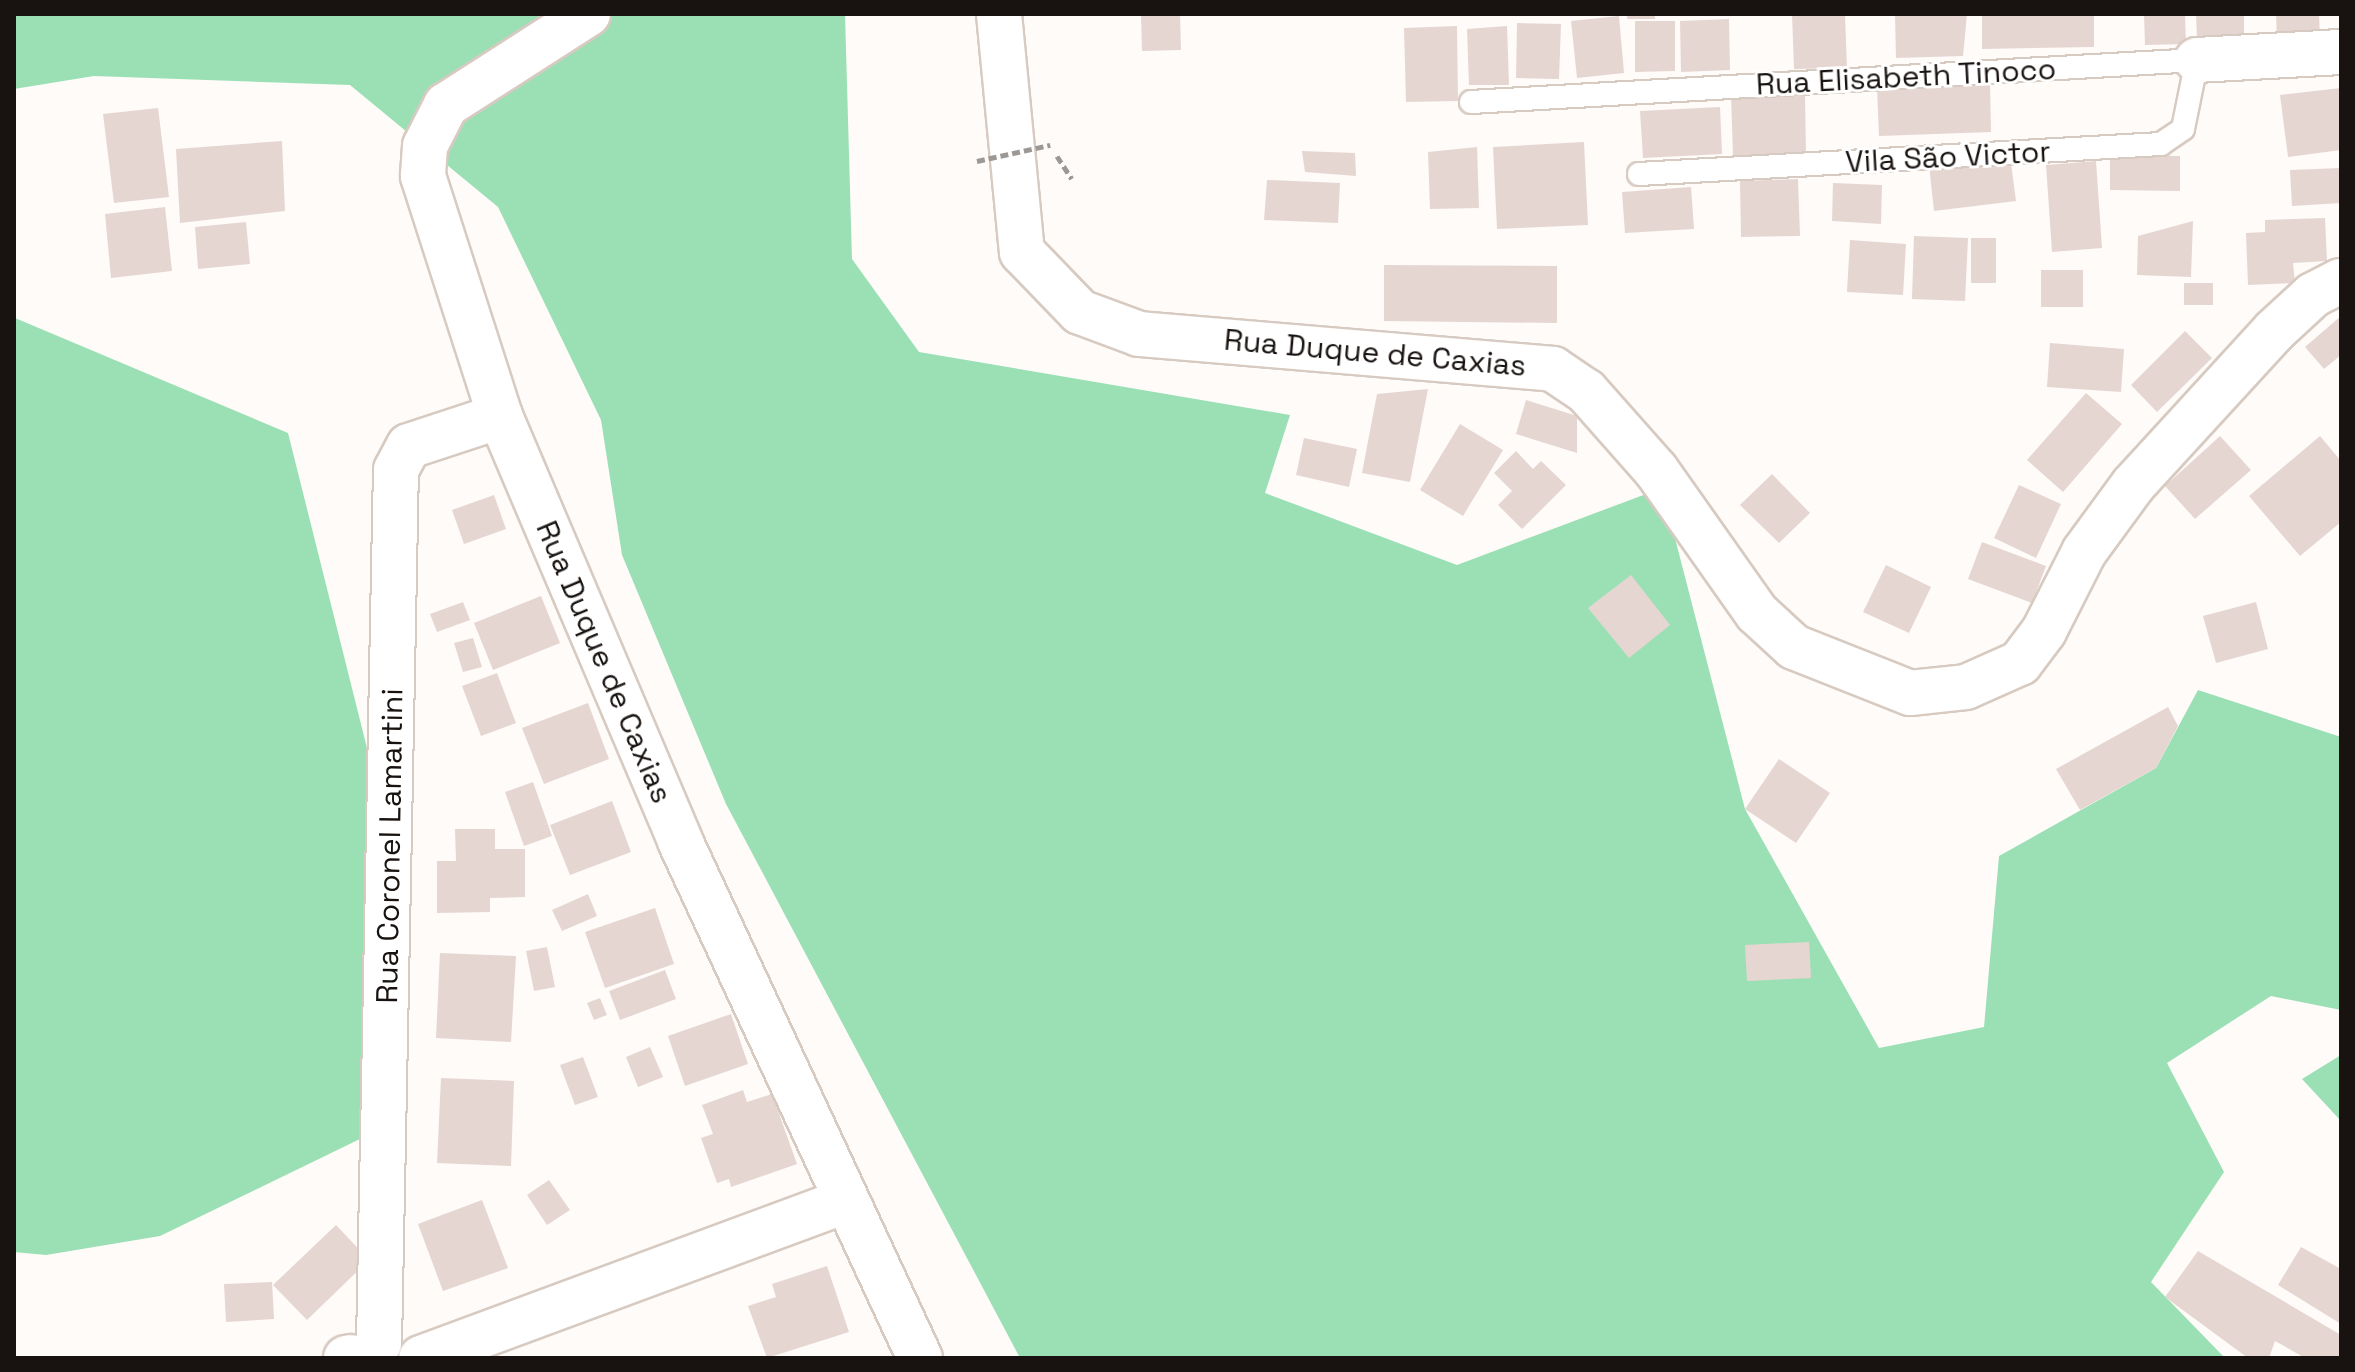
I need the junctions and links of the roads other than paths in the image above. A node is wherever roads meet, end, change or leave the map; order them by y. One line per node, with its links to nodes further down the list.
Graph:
1 (588, 14): 8 (street, Rua Duque de Caxias)
2 (999, 14): 7 (street, Rua Duque de Caxias)
3 (2341, 52): 4 (street, Rua Elisabeth Tinoco)
4 (2197, 60): 5 (lane, Rua Elisabeth Tinoco); 6 (lane, Vila São Victor)
5 (1471, 102)
6 (1639, 174)
7 (2341, 281)
8 (500, 416): 9 (street, Rua Duque de Caxias); 10 (street, Rua Coronel Lamartini)
9 (846, 1201): 11 (street); 12 (street, Rua Duque de Caxias)
10 (365, 1355)
11 (421, 1358)
12 (920, 1358)

